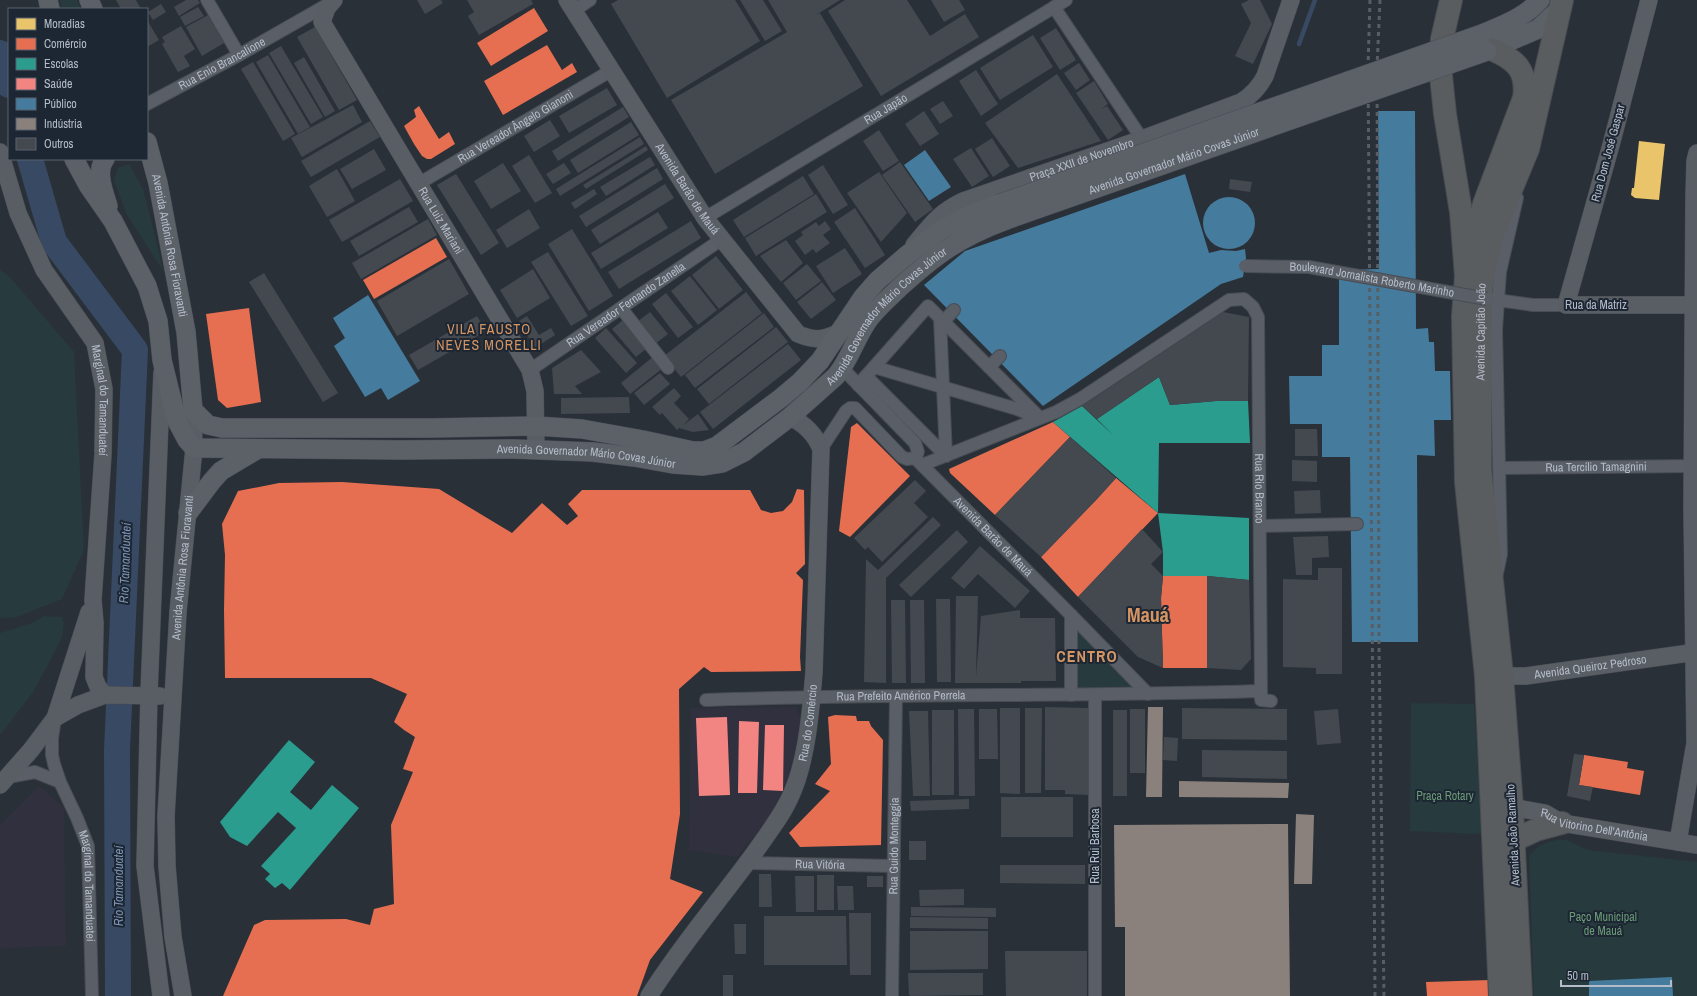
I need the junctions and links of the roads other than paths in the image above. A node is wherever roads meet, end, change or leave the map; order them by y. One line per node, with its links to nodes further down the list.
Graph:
1 (207, 0): 15 (street)
2 (590, 0): 9 (street)
3 (1066, 0): 11 (street, Rua Japão)
4 (1291, 0): 18 (street, Praça XXII de Novembro)
5 (1451, 0): 35 (highway, Avenida Capitão João)
6 (1540, 0): 14 (main road, Avenida Governador Mário Covas Júnior)
7 (1649, 0): 37 (street, Rua Dom José Gaspar)
8 (333, 1): 12 (street, Rua Enio Brancalione); 13 (street)
9 (571, 5): 16 (street, Avenida Barão de Mauá)
10 (1561, 5): 14 (main road, Avenida Governador Mário Covas Júnior); 20 (highway, Avenida Capitão João)
11 (1054, 7): 18 (street); 29 (street, Rua Japão)
12 (296, 22): 13 (street); 15 (street, Rua Enio Brancalione)
13 (322, 22): 26 (street, Rua Luiz Mariani)
14 (1486, 45): 28 (main road, Avenida Governador Mário Covas Júnior, bridge); 35 (highway)
15 (239, 55): 17 (street, Rua Enio Brancalione)
16 (612, 70): 26 (street, Rua Vereador Ângelo Gianoni); 29 (street, Avenida Barão de Mauá)
17 (148, 103)
18 (1142, 139): 33 (street, Praça XXII de Novembro)
19 (148, 146): 27 (main road, Avenida Antônia Rosa Fioravanti)
20 (1528, 149): 36 (street); 71 (highway, Avenida Capitão João)
21 (0, 152): 72 (street, Marginal do Tamanduateí)
22 (1697, 153): 31 (street)
23 (75, 160): 30 (main road, Avenida Antônia Rosa Fioravanti)
24 (104, 160): 30 (main road)
25 (141, 160): 27 (main road)
26 (418, 184): 48 (street, Rua Luiz Mariani)
27 (164, 210): 53 (main road, Avenida Antônia Rosa Fioravanti)
28 (1003, 212): 33 (main road, Avenida Governador Mário Covas Júnior); 47 (main road, Avenida Governador Mário Covas Júnior)
29 (705, 218): 32 (street, Avenida Barão de Mauá)
30 (113, 221): 44 (main road, Avenida Antônia Rosa Fioravanti)
31 (1696, 235): 38 (street)
32 (722, 239): 39 (street, Rua Vereador Fernando Zanella); 42 (street, Avenida Barão de Mauá)
33 (907, 255): 42 (main road, Avenida Governador Mário Covas Júnior)
34 (1244, 266): 36 (street, Boulevard Jornalista Roberto Marinho, bridge)
35 (1466, 276): 75 (highway, Avenida Capitão João)
36 (1492, 300): 37 (street, Rua da Matriz); 66 (street)
37 (1566, 305): 38 (street, Rua da Matriz)
38 (1694, 305): 50 (street)
39 (620, 308): 46 (street); 48 (street, Rua Vereador Fernando Zanella)
40 (954, 310): 41 (street)
41 (942, 319): 45 (street); 49 (street); 52 (street)
42 (838, 333): 56 (main road, Avenida Governador Mário Covas Júnior)
43 (1000, 356): 45 (street)
44 (162, 360): 58 (main road); 81 (street, Avenida Antônia Rosa Fioravanti)
45 (989, 367): 55 (street)
46 (668, 368)
47 (842, 368): 51 (street); 54 (main road, Avenida Governador Mário Covas Júnior)
48 (530, 370): 56 (street, Rua Luiz Mariani)
49 (870, 371): 51 (street); 52 (street); 63 (street)
50 (1695, 373): 65 (street)
51 (858, 384): 64 (street)
52 (943, 388): 55 (street); 63 (street)
53 (193, 410): 57 (main road, Avenida Governador Mário Covas Júnior); 58 (street, Avenida Antônia Rosa Fioravanti)
54 (790, 417): 61 (street); 62 (main road, Avenida Governador Mário Covas Júnior)
55 (1040, 418): 63 (street); 70 (street, Rua Rio Branco)
56 (536, 426): 57 (main road, Avenida Governador Mário Covas Júnior); 62 (street, Rua Luiz Mariani)
57 (432, 428): 60 (main road)
58 (194, 448): 59 (main road, Avenida Governador Mário Covas Júnior); 68 (street, Avenida Antônia Rosa Fioravanti)
59 (258, 448): 60 (main road, Avenida Governador Mário Covas Júnior); 68 (main road)
60 (336, 449): 62 (main road, Avenida Governador Mário Covas Júnior)
61 (821, 449): 64 (street, Avenida Barão de Mauá); 83 (street, Rua do Comércio)
62 (536, 450)
63 (946, 456): 64 (street)
64 (919, 461): 73 (street, Avenida Barão de Mauá)
65 (1692, 466): 66 (street, Rua Tercílio Tamagnini); 67 (street)
66 (1499, 468): 71 (street)
67 (1694, 507): 74 (street)
68 (188, 513): 82 (street, Avenida Antônia Rosa Fioravanti)
69 (1357, 524): 70 (street)
70 (1260, 526): 76 (street, Rua Rio Branco)
71 (1494, 592): 75 (highway, Avenida Capitão João)
72 (93, 600): 80 (street, Marginal do Tamanduateí); 87 (street, Marginal do Tamanduateí)
73 (1071, 615): 77 (street, Avenida Barão de Mauá); 78 (street)
74 (1696, 653): 75 (street, Avenida Queiroz Pedroso); 93 (street)
75 (1494, 676): 90 (highway, Avenida João Ramalho); 90 (highway, Avenida João Ramalho)
76 (1261, 691): 77 (street, Rua Prefeito Américo Perrela); 86 (street)
77 (1148, 694): 79 (street, Rua Prefeito Américo Perrela)
78 (1071, 695): 79 (street, Rua Prefeito Américo Perrela); 84 (street, Rua Prefeito Américo Perrela)
79 (1095, 695): 102 (street, Rua Rui Barbosa)
80 (109, 696): 81 (street); 87 (street)
81 (147, 696): 82 (street); 98 (street, Avenida Antônia Rosa Fioravanti)
82 (172, 696): 99 (street, Avenida Antônia Rosa Fioravanti)
83 (812, 696): 84 (street, Rua Prefeito Américo Perrela); 85 (street, Rua Prefeito Américo Perrela); 95 (street, Rua do Comércio)
84 (896, 696): 96 (street, Rua Guido Monteggia)
85 (706, 700)
86 (1271, 701)
87 (55, 718): 88 (street); 89 (street, Marginal do Tamanduateí)
88 (4, 781): 89 (street)
89 (60, 782): 97 (street, Marginal do Tamanduateí)
90 (1502, 805): 91 (street, Rua Vitorino Dell'Antônia); 92 (highway, Avenida João Ramalho); 103 (highway, Avenida João Ramalho)
91 (1562, 822): 92 (highway); 93 (street, Rua Vitorino Dell'Antônia)
92 (1514, 840): 104 (highway, Avenida João Ramalho)
93 (1678, 842): 94 (street, Rua Vitorino Dell'Antônia)
94 (1697, 845)
95 (747, 863): 96 (street, Rua Vitória); 100 (street, Rua do Comércio)
96 (894, 866): 101 (street, Rua Guido Monteggia)
97 (92, 996)
98 (161, 996)
99 (183, 996)
100 (650, 996)
101 (892, 996)
102 (1095, 996)
103 (1500, 996)
104 (1521, 996)

